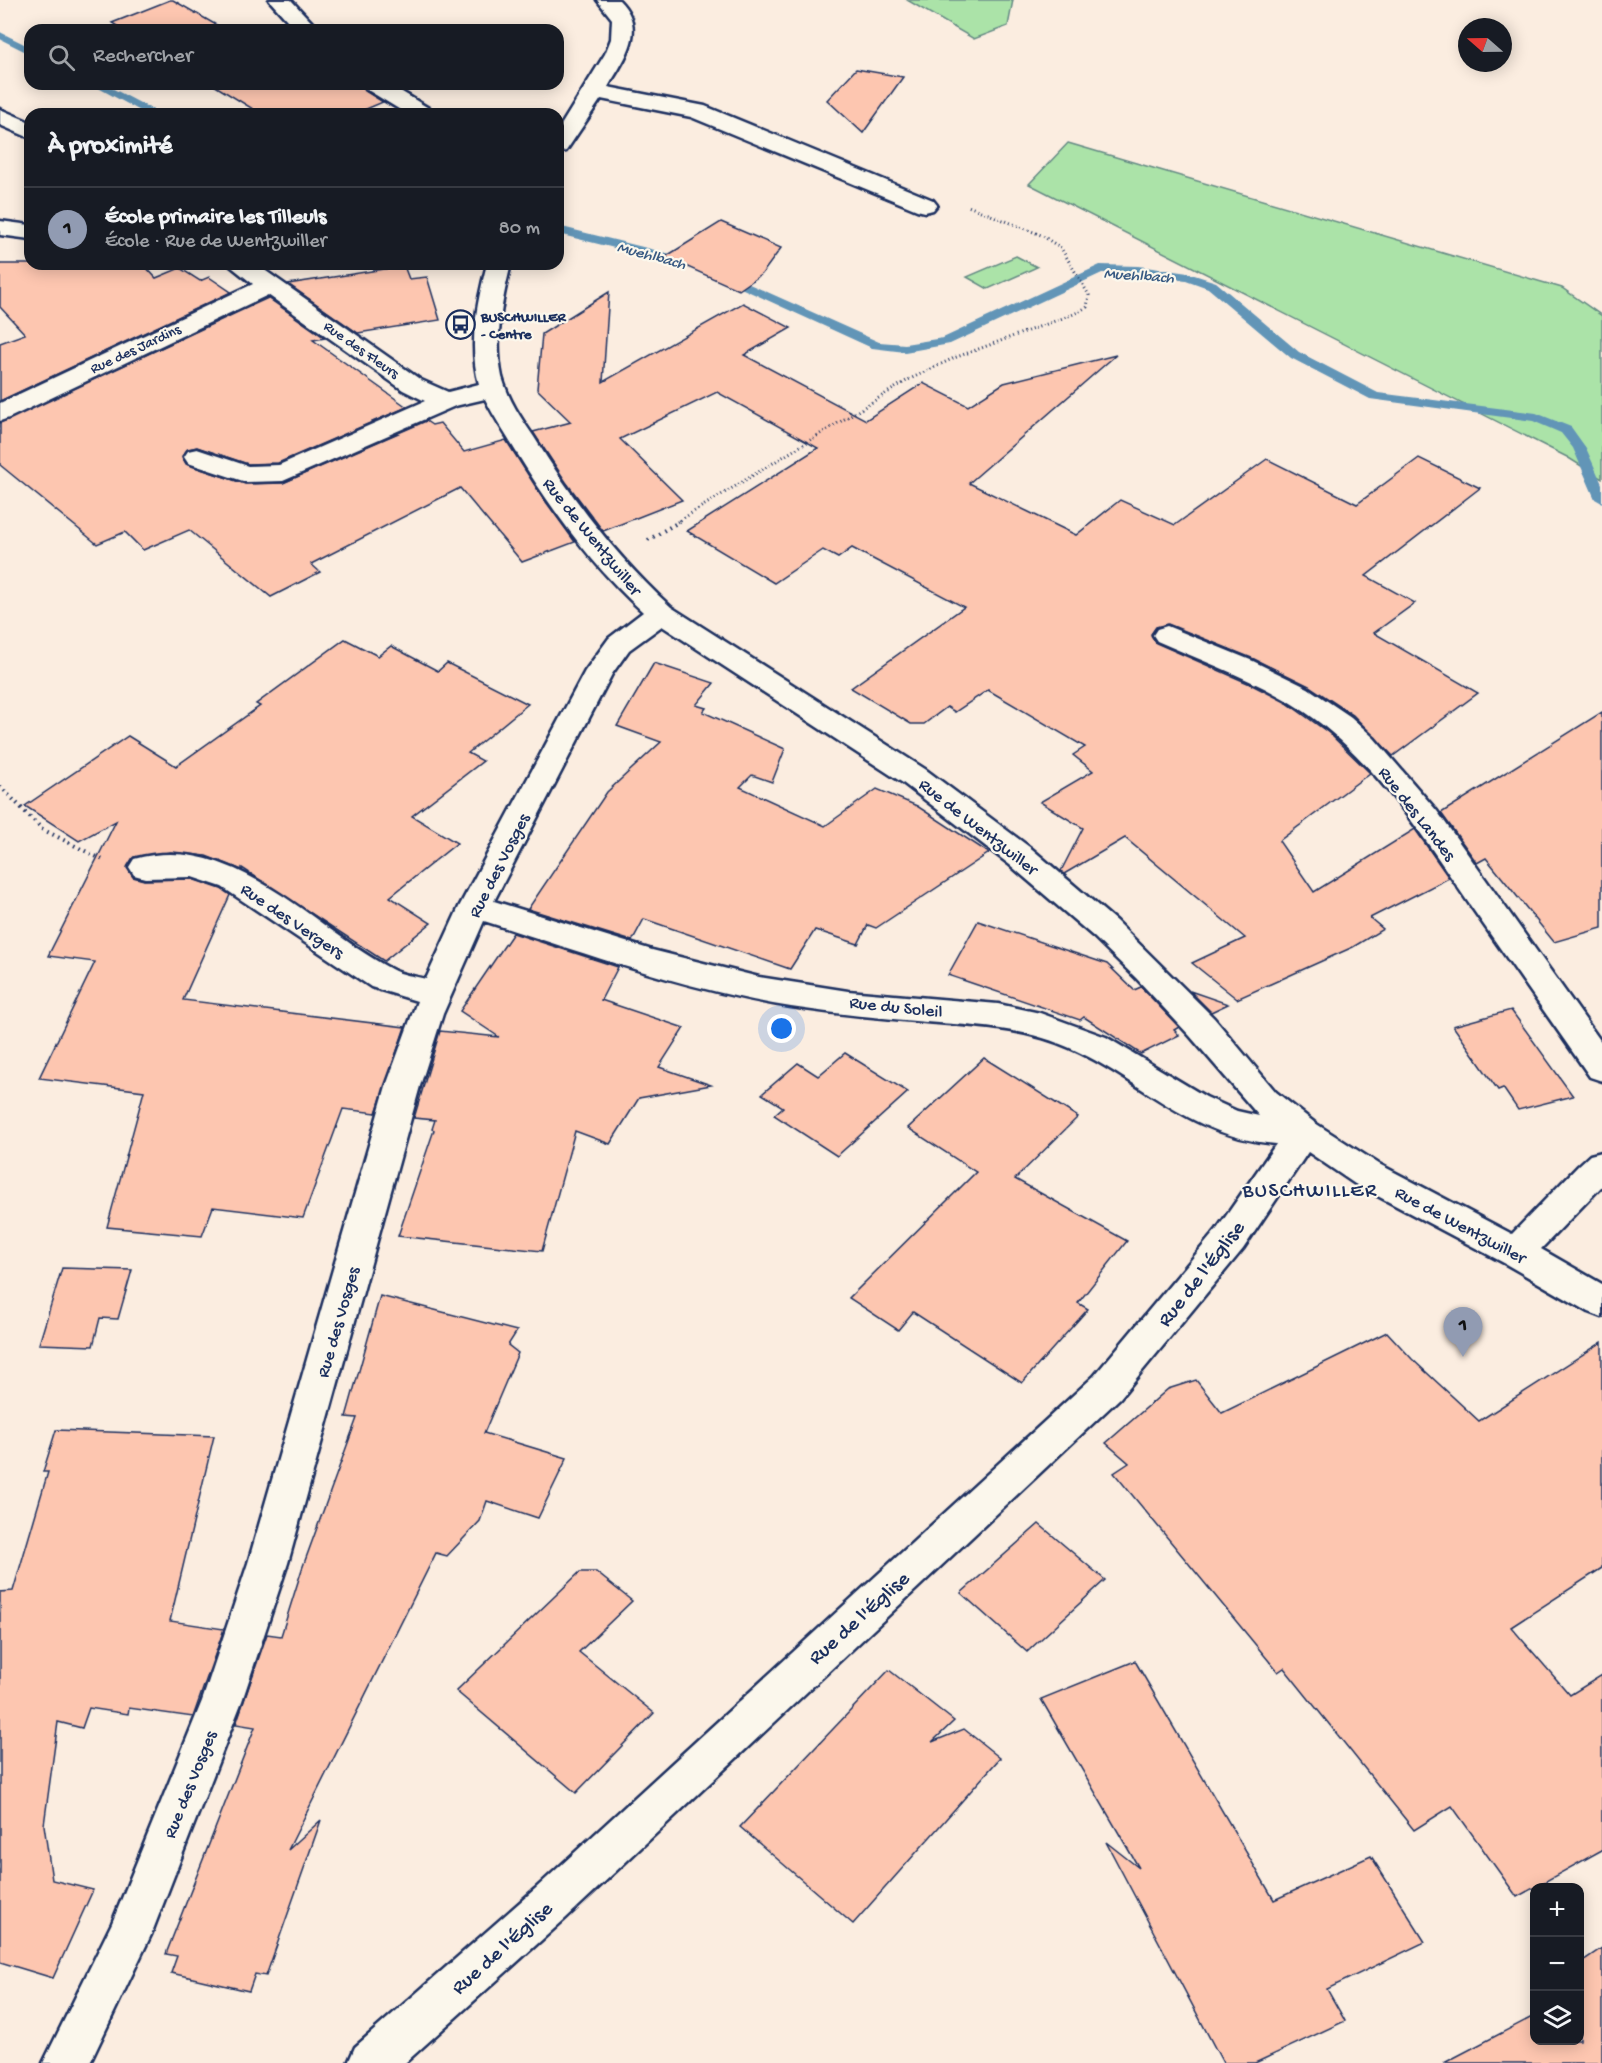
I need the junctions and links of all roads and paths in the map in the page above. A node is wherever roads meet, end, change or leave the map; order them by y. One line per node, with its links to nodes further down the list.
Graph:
1 (279, 0): 3 (street)
2 (607, 0): 5 (street)
3 (302, 24)
4 (384, 90): 6 (street)
5 (594, 91): 9 (street); 10 (street)
6 (412, 108)
7 (0, 116): 8 (street)
8 (24, 129)
9 (564, 137)
10 (925, 205): 20 (path)
11 (0, 228): 12 (street)
12 (24, 231)
13 (249, 270): 15 (street, Rue des Fleurs)
14 (498, 270): 16 (street, Rue de Wentzwiller)
15 (270, 285): 17 (street, Rue des Fleurs); 18 (street, Rue des Jardins)
16 (494, 390): 17 (street); 20 (street, Rue de Wentzwiller)
17 (446, 401): 19 (street)
18 (0, 412)
19 (197, 456)
20 (610, 561): 21 (street, Rue de Wentzwiller)
21 (662, 613): 25 (street, Rue des Vosges); 28 (street, Rue de Wentzwiller)
22 (1167, 635): 27 (street, Rue des Landes)
23 (0, 786): 24 (path)
24 (145, 867): 26 (street, Rue des Vergers)
25 (475, 908): 26 (street, Rue des Vosges); 28 (street, Rue du Soleil)
26 (436, 994): 32 (street, Rue des Vosges)
27 (1602, 1068)
28 (1303, 1132): 30 (street, Rue de Wentzwiller); 33 (street, Rue de l'Église)
29 (1602, 1165): 30 (street)
30 (1517, 1253): 31 (street, Rue de Wentzwiller)
31 (1602, 1302)
32 (66, 2063)
33 (371, 2063)

